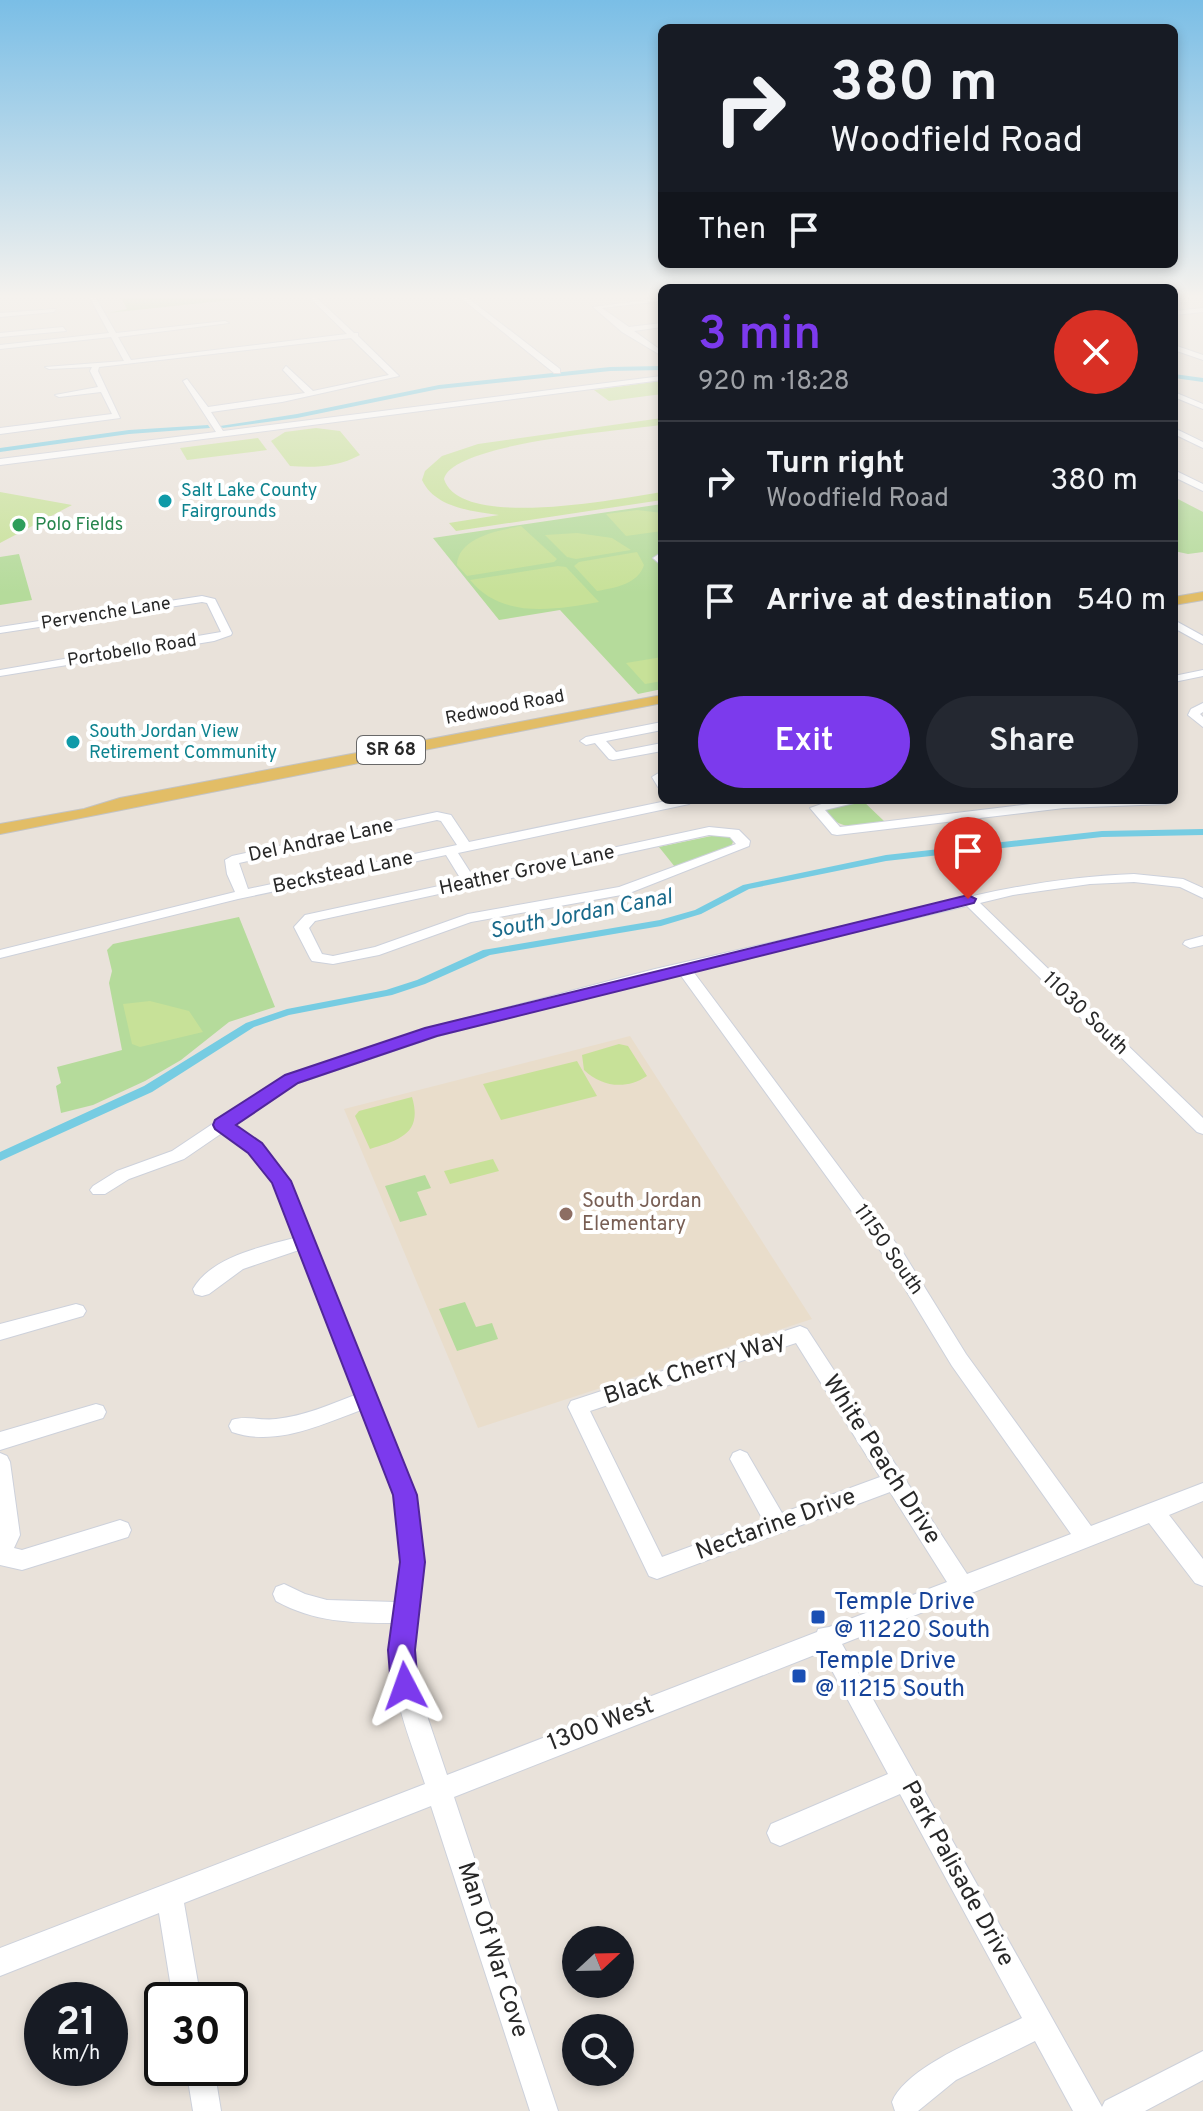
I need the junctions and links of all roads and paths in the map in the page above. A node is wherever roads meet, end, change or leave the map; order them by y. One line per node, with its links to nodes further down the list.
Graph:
1 (108, 397): 9 (street)
2 (197, 397): 8 (street)
3 (295, 397): 8 (street)
4 (516, 397): 11 (street)
5 (1180, 397): 6 (street)
6 (1201, 405): 7 (street)
7 (1178, 407)
8 (206, 410): 11 (street)
9 (0, 431)
10 (1178, 433): 12 (street)
11 (221, 434): 13 (street)
12 (1203, 445)
13 (0, 462)
14 (1203, 474): 15 (street)
15 (1179, 475): 16 (street)
16 (1203, 488)
17 (1203, 596): 18 (main road)
18 (1178, 600)
19 (211, 601): 21 (street, Pervenche Lane); 23 (street, Portobello Road)
20 (1178, 625): 22 (street)
21 (0, 630)
22 (1203, 641)
23 (0, 673)
24 (1203, 673): 25 (street)
25 (1178, 678)
26 (658, 700): 31 (main road, Redwood Road / SR 68)
27 (1199, 709): 28 (street)
28 (1203, 723)
29 (658, 727): 30 (street)
30 (658, 748)
31 (120, 803): 35 (main road, Redwood Road / SR 68); 36 (main road, Redwood Road / SR 68)
32 (667, 804): 37 (street, Beckstead Lane)
33 (832, 804): 34 (street)
34 (1068, 804)
35 (0, 818)
36 (0, 829)
37 (457, 849): 38 (street); 40 (street, Beckstead Lane); 40 (street, Del Andrae Lane)
38 (470, 883): 38 (street, Heather Grove Lane)
39 (1196, 890): 41 (street)
40 (243, 894): 42 (street, Beckstead Lane)
41 (968, 899): 43 (street); 45 (street, 11030 South)
42 (0, 954)
43 (683, 968): 44 (street); 63 (street, 11150 South)
44 (222, 1125): 46 (street); 47 (street, Man Of War Cove)
45 (1203, 1128)
46 (99, 1190)
47 (306, 1241): 48 (street); 52 (street, Man Of War Cove)
48 (202, 1289)
49 (76, 1311): 50 (street)
50 (0, 1332)
51 (800, 1334): 58 (street, White Peach Drive); 65 (street, Black Cherry Way)
52 (368, 1399): 54 (street); 69 (street, Man Of War Cove)
53 (96, 1412): 55 (street)
54 (239, 1426)
55 (0, 1441)
56 (740, 1459): 61 (street)
57 (0, 1462): 64 (street)
58 (894, 1481): 61 (street, Nectarine Drive); 67 (street, White Peach Drive)
59 (1203, 1492): 60 (street, 1300 West)
60 (1153, 1511): 63 (street, 1300 West); 66 (street)
61 (777, 1525): 65 (street, Nectarine Drive)
62 (120, 1530): 64 (street)
63 (1086, 1537): 67 (street, 1300 West)
64 (1, 1555)
65 (657, 1569)
66 (1203, 1576)
67 (961, 1585): 70 (street, 1300 West)
68 (284, 1594): 69 (street)
69 (405, 1613): 72 (street, Man Of War Cove)
70 (826, 1637): 71 (street, Park Palisade Drive); 72 (street, 1300 West)
71 (905, 1779): 73 (street); 77 (street, Park Palisade Drive)
72 (438, 1789): 74 (street, 1300 West); 82 (street, Man Of War Cove)
73 (780, 1833)
74 (169, 1894): 75 (street, 1300 West); 76 (street)
75 (0, 1962)
76 (184, 1982)
77 (1040, 2024): 80 (street); 83 (street, Park Palisade Drive)
78 (1203, 2065): 84 (street)
79 (203, 2086): 81 (street)
80 (906, 2102)
81 (207, 2111)
82 (544, 2111)
83 (1089, 2111)
84 (1115, 2111)

